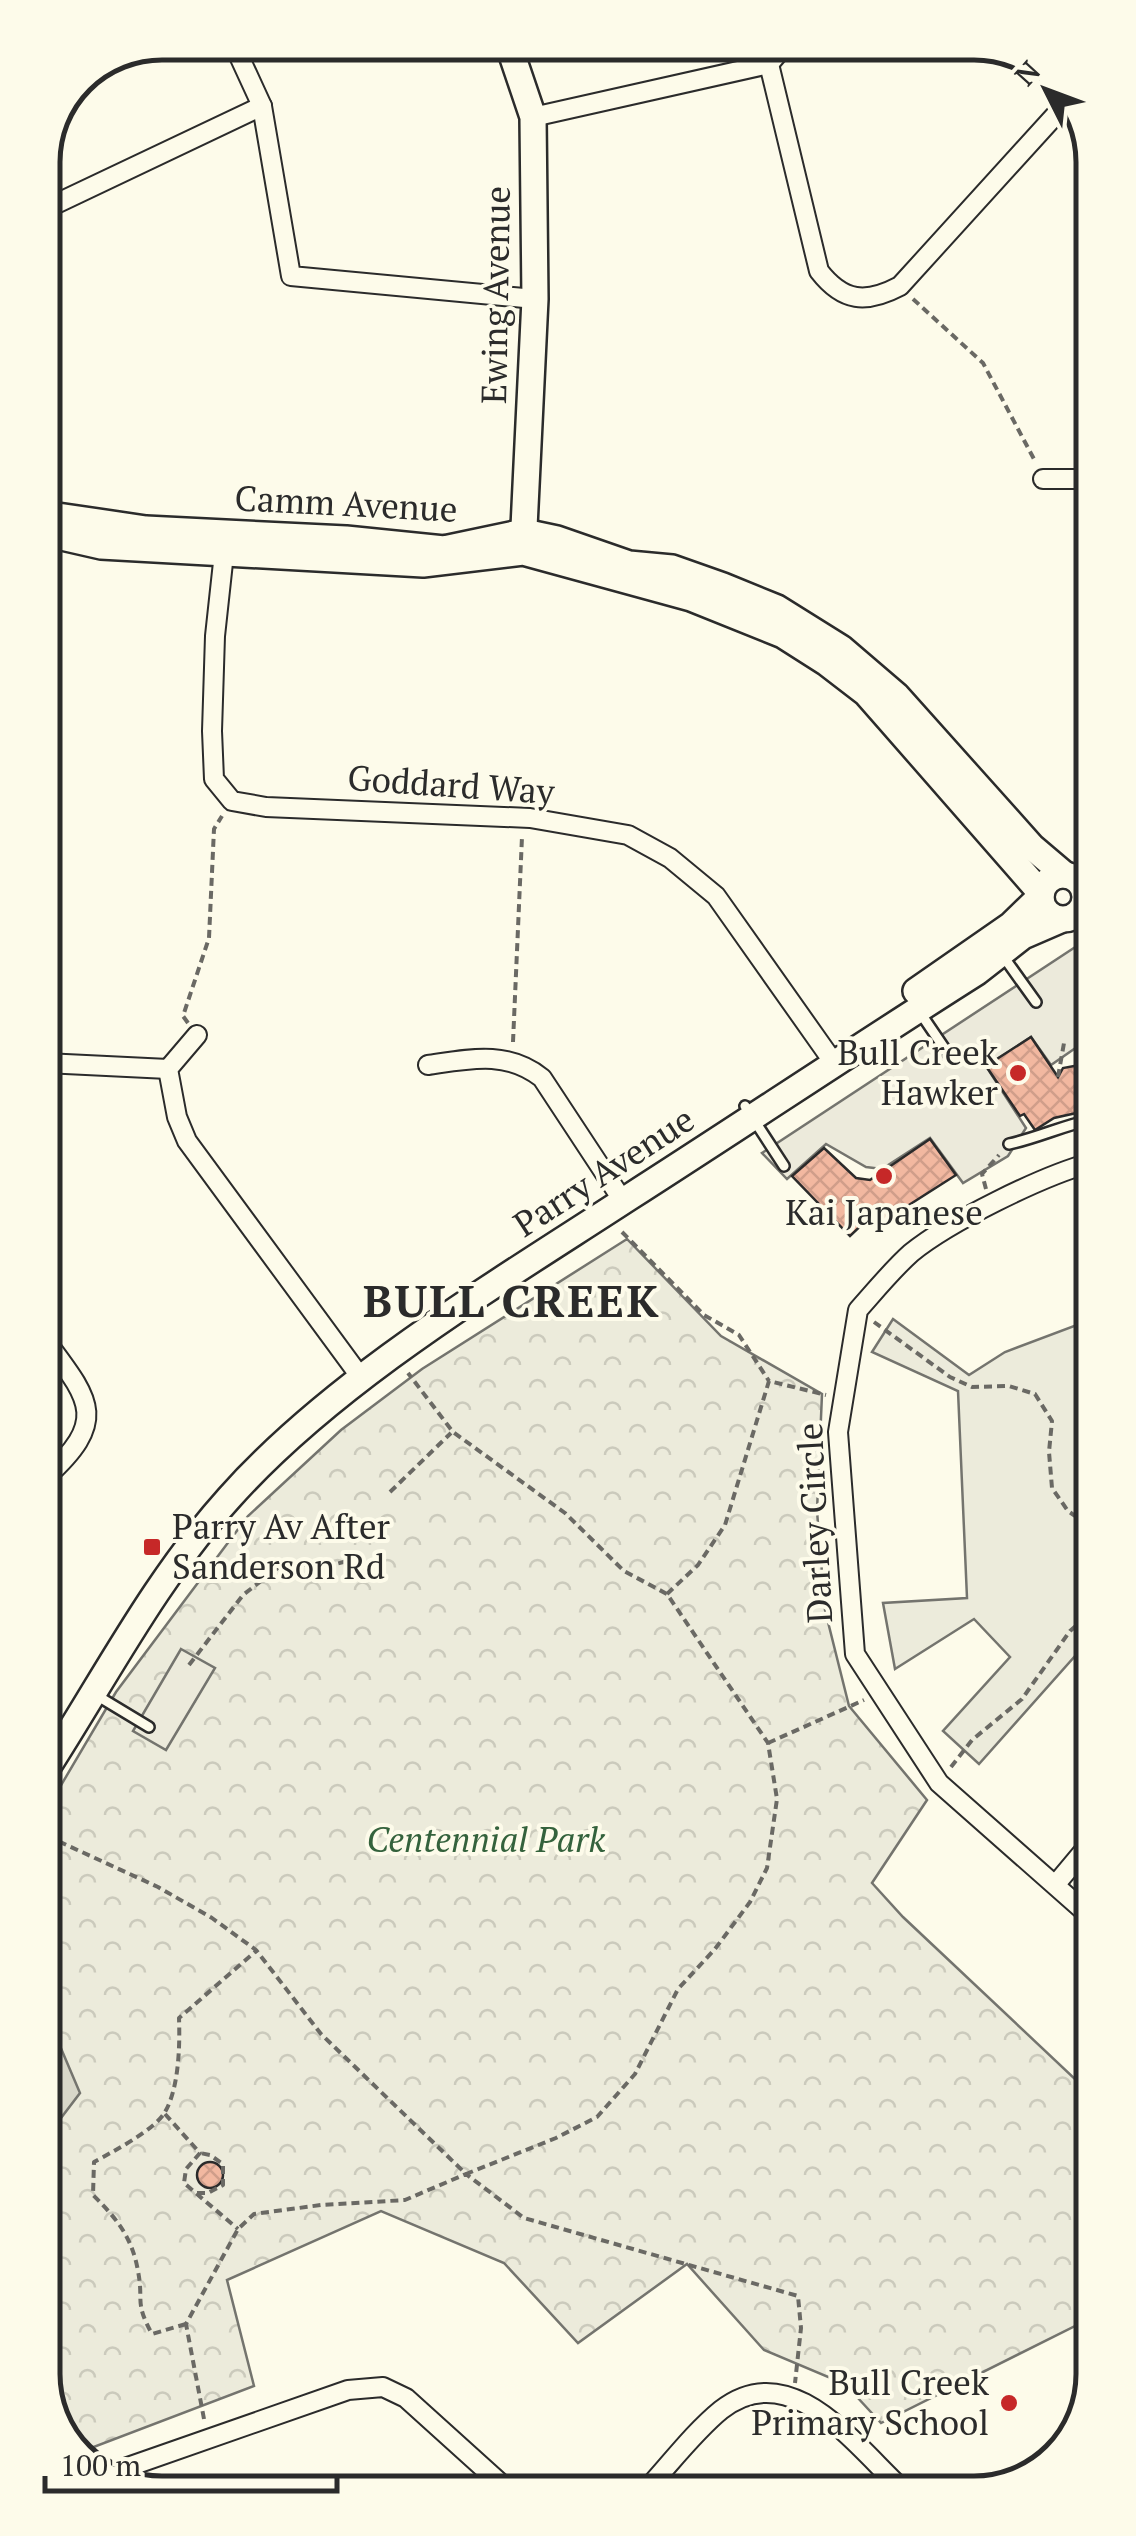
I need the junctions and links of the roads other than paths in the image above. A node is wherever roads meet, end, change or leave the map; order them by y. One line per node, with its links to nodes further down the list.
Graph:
1 (241, 60): 5 (street)
2 (513, 60): 7 (street, Ewing Avenue)
3 (773, 60): 4 (street)
4 (769, 64): 6 (street); 7 (street)
5 (262, 106): 8 (street); 9 (street)
6 (1061, 109)
7 (532, 118): 9 (street, Ewing Avenue)
8 (60, 202)
9 (535, 300): 14 (street, Ewing Avenue)
10 (1076, 478): 11 (street)
11 (1043, 479)
12 (60, 516): 15 (street, Camm Avenue)
13 (60, 537): 15 (street, Camm Avenue)
14 (523, 542): 15 (street, Camm Avenue); 16 (street, Camm Avenue); 17 (street, Camm Avenue)
15 (225, 544): 24 (street, Goddard Way)
16 (1074, 872): 17 (street)
17 (1041, 894): 19 (street); 22 (street, Parry Avenue)
18 (1076, 914): 19 (street)
19 (1060, 920): 20 (street, Parry Avenue)
20 (1002, 954): 21 (lane); 22 (street, Parry Avenue)
21 (1036, 1002)
22 (913, 1003): 24 (street, Parry Avenue); 25 (lane)
23 (196, 1035): 28 (street)
24 (829, 1057): 29 (street, Parry Avenue)
25 (951, 1058)
26 (60, 1064): 28 (street)
27 (428, 1066): 34 (street)
28 (168, 1070): 36 (street)
29 (749, 1112): 32 (lane); 34 (street, Parry Avenue)
30 (1076, 1123): 31 (lane)
31 (1009, 1144)
32 (784, 1166)
33 (1076, 1170): 43 (street, Darley Circle)
34 (620, 1196): 36 (street, Parry Avenue)
35 (60, 1360): 37 (street)
36 (357, 1372): 38 (street, Parry Avenue); 39 (street, Parry Avenue)
37 (60, 1460)
38 (94, 1694): 40 (lane); 41 (street, Parry Avenue)
39 (60, 1715)
40 (149, 1727)
41 (60, 1748)
42 (1076, 1861): 43 (street)
43 (1056, 1884): 44 (street, Darley Circle)
44 (1076, 1903)
45 (124, 2468): 46 (street)
46 (486, 2476)
47 (659, 2476): 48 (street)
48 (888, 2476)

